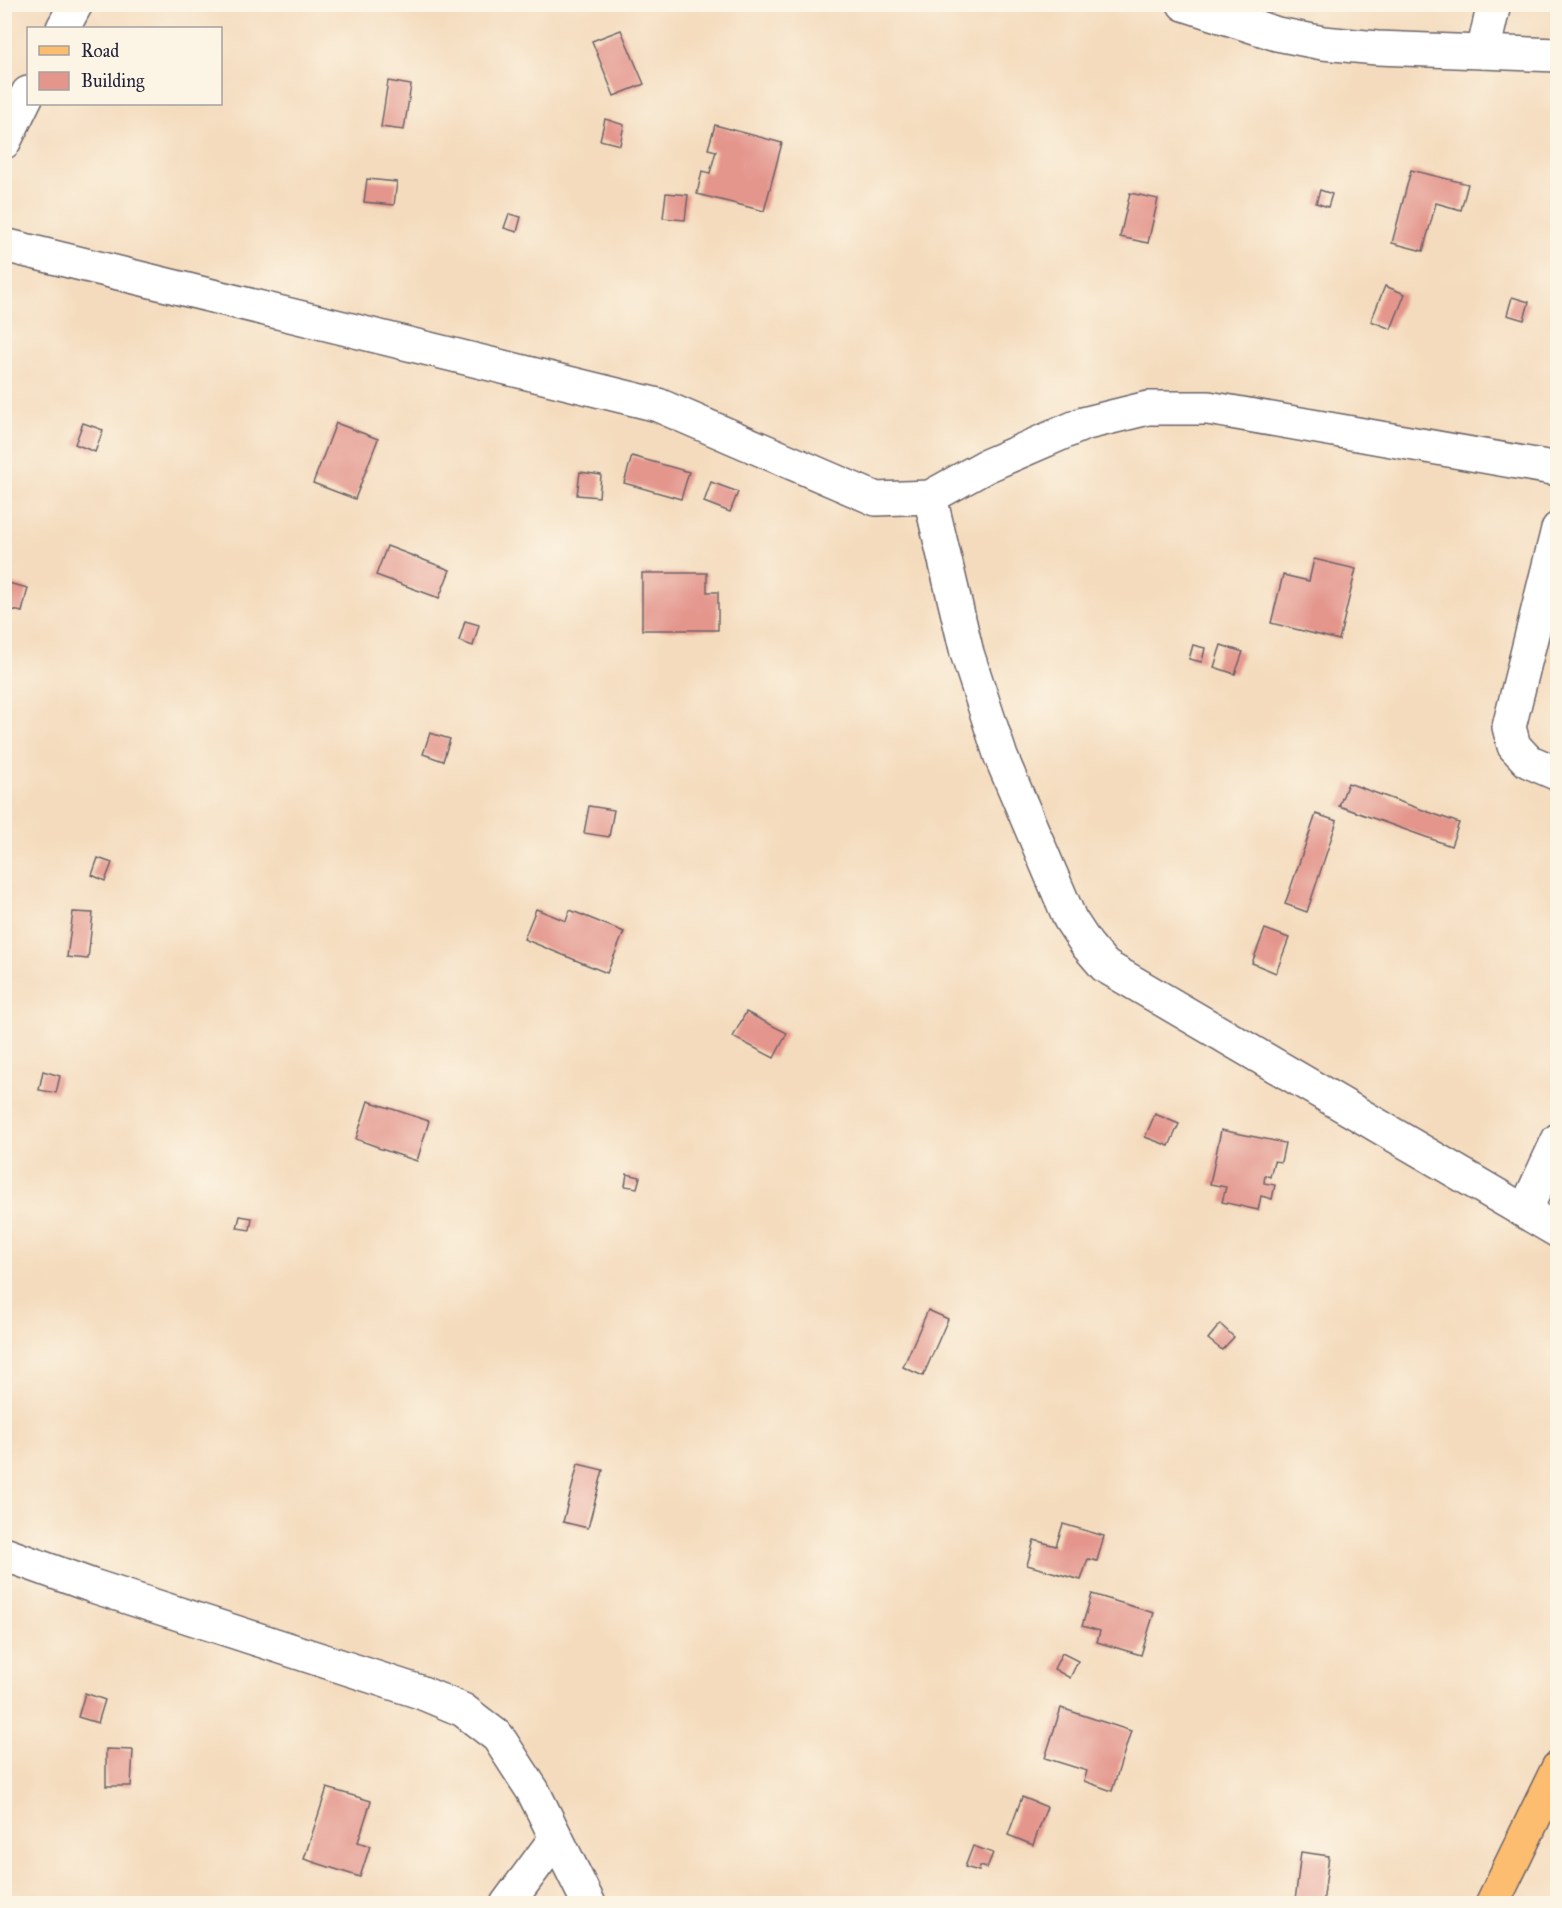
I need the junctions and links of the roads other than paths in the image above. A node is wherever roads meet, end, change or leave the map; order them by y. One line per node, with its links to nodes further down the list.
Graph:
1 (1184, 4): 5 (street)
2 (1494, 4): 5 (street)
3 (75, 5): 4 (street)
4 (64, 27)
5 (1483, 52): 6 (street)
6 (1557, 55)
7 (27, 95): 8 (street)
8 (4, 142)
9 (4, 245): 11 (street)
10 (1557, 469): 11 (street)
11 (930, 497): 15 (street)
12 (1557, 529): 13 (street)
13 (1557, 774)
14 (1557, 1140): 15 (street)
15 (1525, 1211): 16 (street)
16 (1557, 1231)
17 (4, 1554): 19 (street)
18 (1557, 1768): 22 (main road)
19 (556, 1838): 20 (street); 21 (street)
20 (507, 1904)
21 (589, 1904)
22 (1492, 1904)

